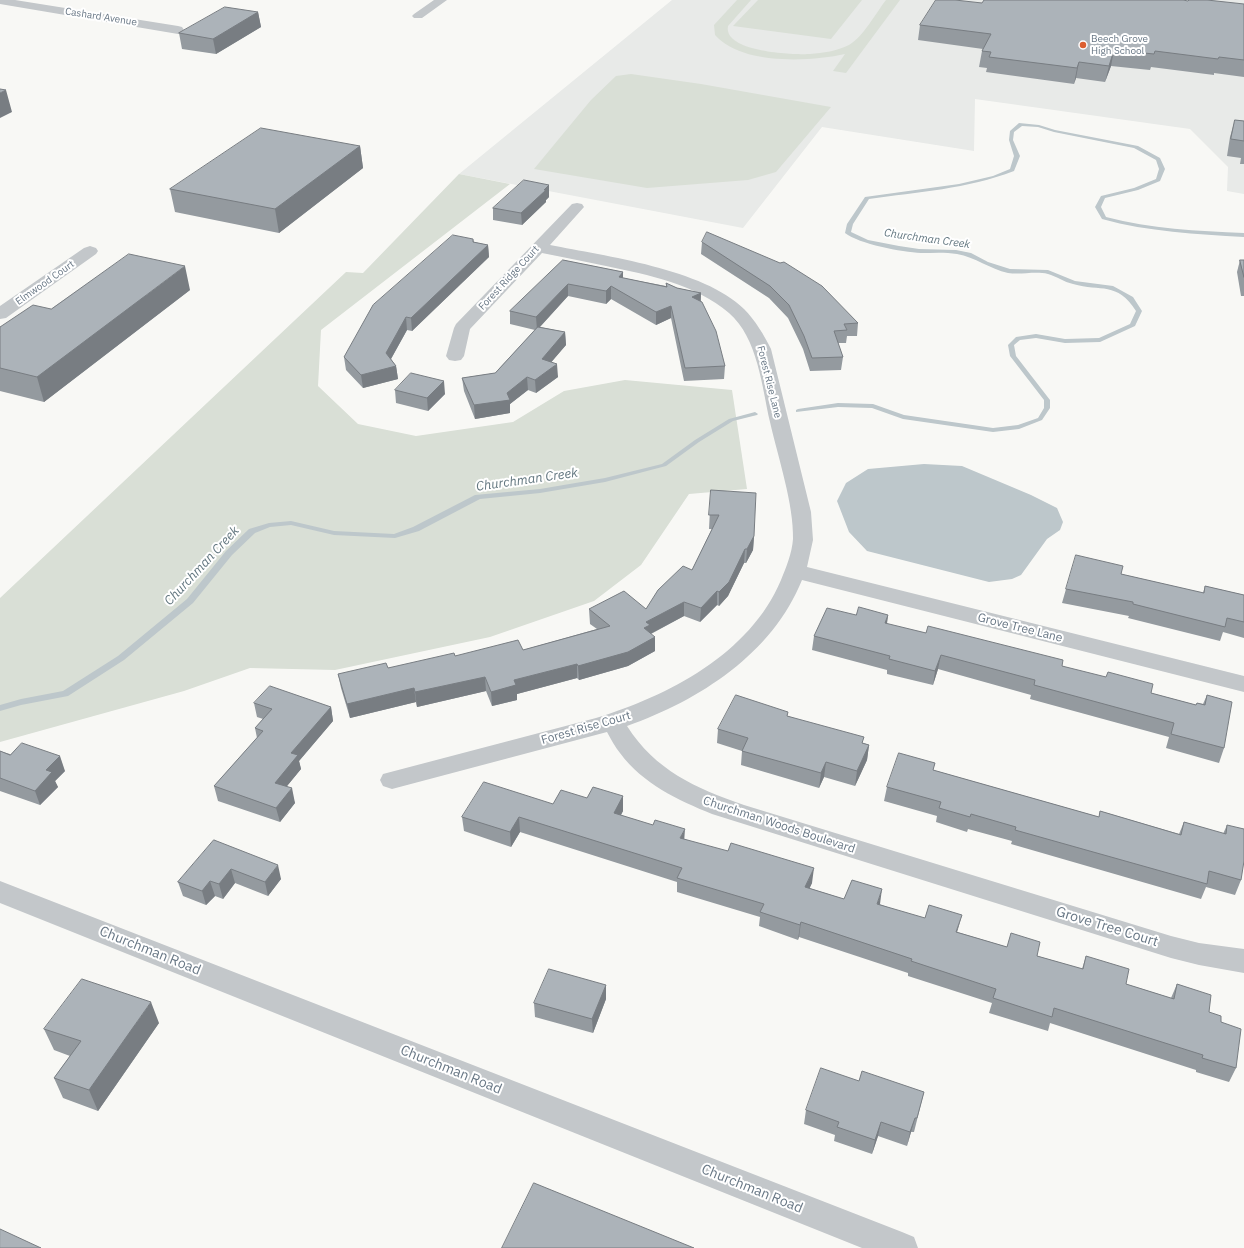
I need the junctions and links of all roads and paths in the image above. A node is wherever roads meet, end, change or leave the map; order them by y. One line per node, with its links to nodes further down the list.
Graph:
1 (441, 0): 3 (street)
2 (0, 1): 4 (street, Cashard Avenue)
3 (418, 16)
4 (178, 30)
5 (577, 207): 6 (street, Forest Ridge Court)
6 (538, 247): 9 (street, Forest Ridge Court); 10 (street, Forest Rise Lane)
7 (90, 252): 8 (street, Elmwood Court)
8 (0, 314)
9 (455, 356)
10 (795, 571): 11 (street, Grove Tree Lane); 12 (street, Forest Rise Court)
11 (1244, 684)
12 (612, 722): 13 (street, Forest Rise Court); 14 (street, Churchman Woods Boulevard)
13 (392, 780)
14 (973, 886): 16 (street, Grove Tree Court)
15 (0, 892): 17 (street, Churchman Road)
16 (1244, 961)
17 (902, 1248)

